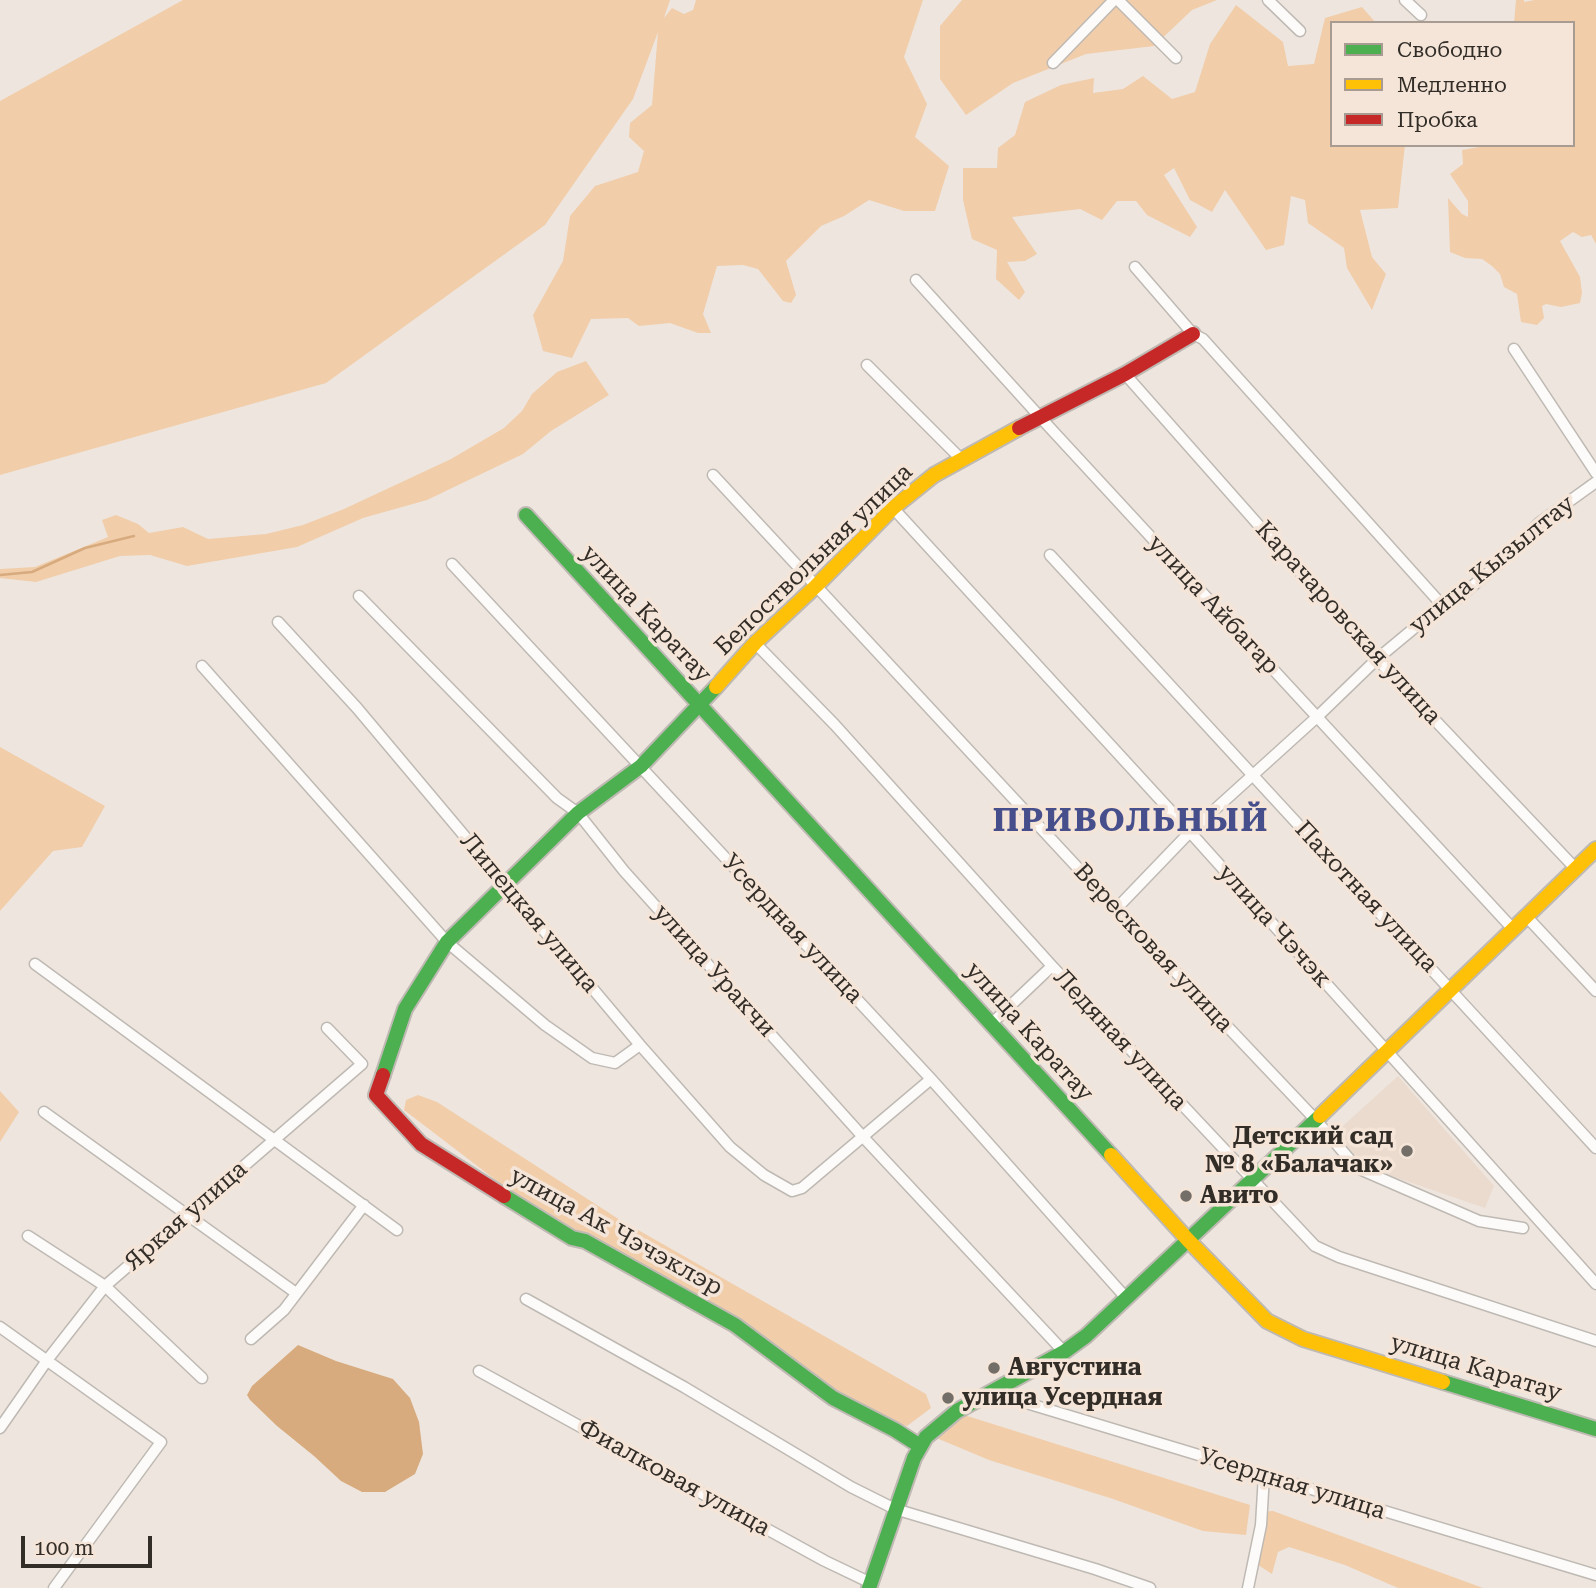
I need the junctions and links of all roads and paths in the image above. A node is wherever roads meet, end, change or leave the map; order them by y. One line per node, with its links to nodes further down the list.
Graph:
1 (1116, 0): 6 (street); 7 (street)
2 (1268, 0): 5 (street)
3 (1405, 0): 4 (street)
4 (1421, 15)
5 (1300, 31)
6 (1176, 58)
7 (1053, 63)
8 (1135, 267): 10 (street)
9 (916, 280): 14 (street, улица Айбагар)
10 (1193, 334): 13 (street, Белоствольная улица); 25 (street)
11 (1514, 349): 16 (street)
12 (867, 365): 15 (street)
13 (1125, 374): 14 (street, Белоствольная улица); 28 (street, Карачаровская улица)
14 (1040, 417): 15 (street, Белоствольная улица); 31 (street, улица Айбагар)
15 (962, 460): 19 (street, Белоствольная улица)
16 (1596, 473)
17 (713, 475): 23 (street, Вересковая улица)
18 (1596, 482): 25 (street, улица Кызылтау)
19 (893, 508): 23 (street, Белоствольная улица); 35 (street, улица Чэчэк)
20 (526, 515): 30 (street, улица Каратау)
21 (1050, 555): 33 (street, Пахотная улица)
22 (452, 564): 32 (street, Усердная улица)
23 (816, 586): 27 (street, Белоствольная улица); 39 (street, Вересковая улица)
24 (359, 596): 34 (street, улица Уракчи)
25 (1443, 605): 28 (street, улица Кызылтау)
26 (278, 622): 38 (street, Липецкая улица)
27 (755, 643): 30 (street, Белоствольная улица); 44 (street, Ледяная улица)
28 (1377, 659): 31 (street, улица Кызылтау); 37 (street, Карачаровская улица)
29 (202, 666): 42 (street)
30 (700, 706): 32 (street, Белоствольная улица); 48 (street, улица Каратау)
31 (1317, 718): 33 (street, улица Кызылтау); 41 (street, улица Айбагар)
32 (641, 766): 34 (street, Белоствольная улица); 52 (street, Усердная улица)
33 (1253, 774): 35 (street, улица Кызылтау); 45 (street, Пахотная улица)
34 (578, 813): 38 (street, Белоствольная улица); 55 (street, улица Уракчи)
35 (1190, 832): 39 (street, улица Кызылтау); 51 (street, улица Чэчэк)
36 (1596, 849): 37 (street)
37 (1575, 868): 40 (street)
38 (506, 885): 42 (street, Белоствольная улица); 50 (street, Липецкая улица)
39 (1116, 909): 54 (street, Вересковая улица)
40 (1526, 916): 41 (street); 46 (street)
41 (1512, 928): 45 (street)
42 (447, 942): 47 (street, Белоствольная улица); 50 (street)
43 (35, 964): 56 (street)
44 (1052, 966): 48 (street); 58 (street, Ледяная улица)
45 (1450, 989): 51 (street); 57 (street, Пахотная улица)
46 (1596, 991)
47 (405, 1009): 82 (street, улица Ак Чэчэклэр)
48 (991, 1024): 64 (street, улица Каратау)
49 (327, 1028): 56 (street, Яркая улица)
50 (640, 1045): 55 (street, Липецкая улица)
51 (1388, 1052): 54 (street); 65 (street, улица Чэчэк)
52 (930, 1079): 55 (street); 69 (street, Усердная улица)
53 (44, 1112): 60 (street)
54 (1315, 1119): 58 (street); 61 (street, Вересковая улица)
55 (864, 1138): 73 (street, улица Уракчи)
56 (276, 1139): 59 (street); 60 (street, Яркая улица)
57 (1596, 1148)
58 (1250, 1179): 64 (street); 72 (street, Ледяная улица)
59 (364, 1205): 62 (street); 67 (street)
60 (187, 1215): 66 (street, Яркая улица); 67 (street)
61 (1523, 1228)
62 (397, 1230)
63 (28, 1236): 66 (street)
64 (1188, 1240): 69 (street); 81 (street, улица Каратау)
65 (1596, 1284)
66 (105, 1286): 74 (street, Яркая улица); 76 (street)
67 (296, 1293): 71 (street)
68 (526, 1299): 84 (street)
69 (1127, 1299): 73 (street)
70 (0, 1327): 74 (street)
71 (251, 1339)
72 (1596, 1341)
73 (1064, 1352): 77 (street)
74 (48, 1359): 79 (street, Яркая улица); 87 (street)
75 (479, 1371): 86 (street, Фиалковая улица)
76 (202, 1378)
77 (989, 1392): 82 (street); 83 (street, Усердная улица)
78 (0, 1408): 79 (street)
79 (9, 1415): 80 (street, Яркая улица)
80 (0, 1428)
81 (1596, 1429)
82 (920, 1446): 84 (street)
83 (1264, 1475): 85 (street, Усердная улица); 89 (street)
84 (895, 1509): 86 (street); 88 (street)
85 (1596, 1575)
86 (870, 1586)
87 (54, 1588)
88 (1150, 1588)
89 (1248, 1588)

